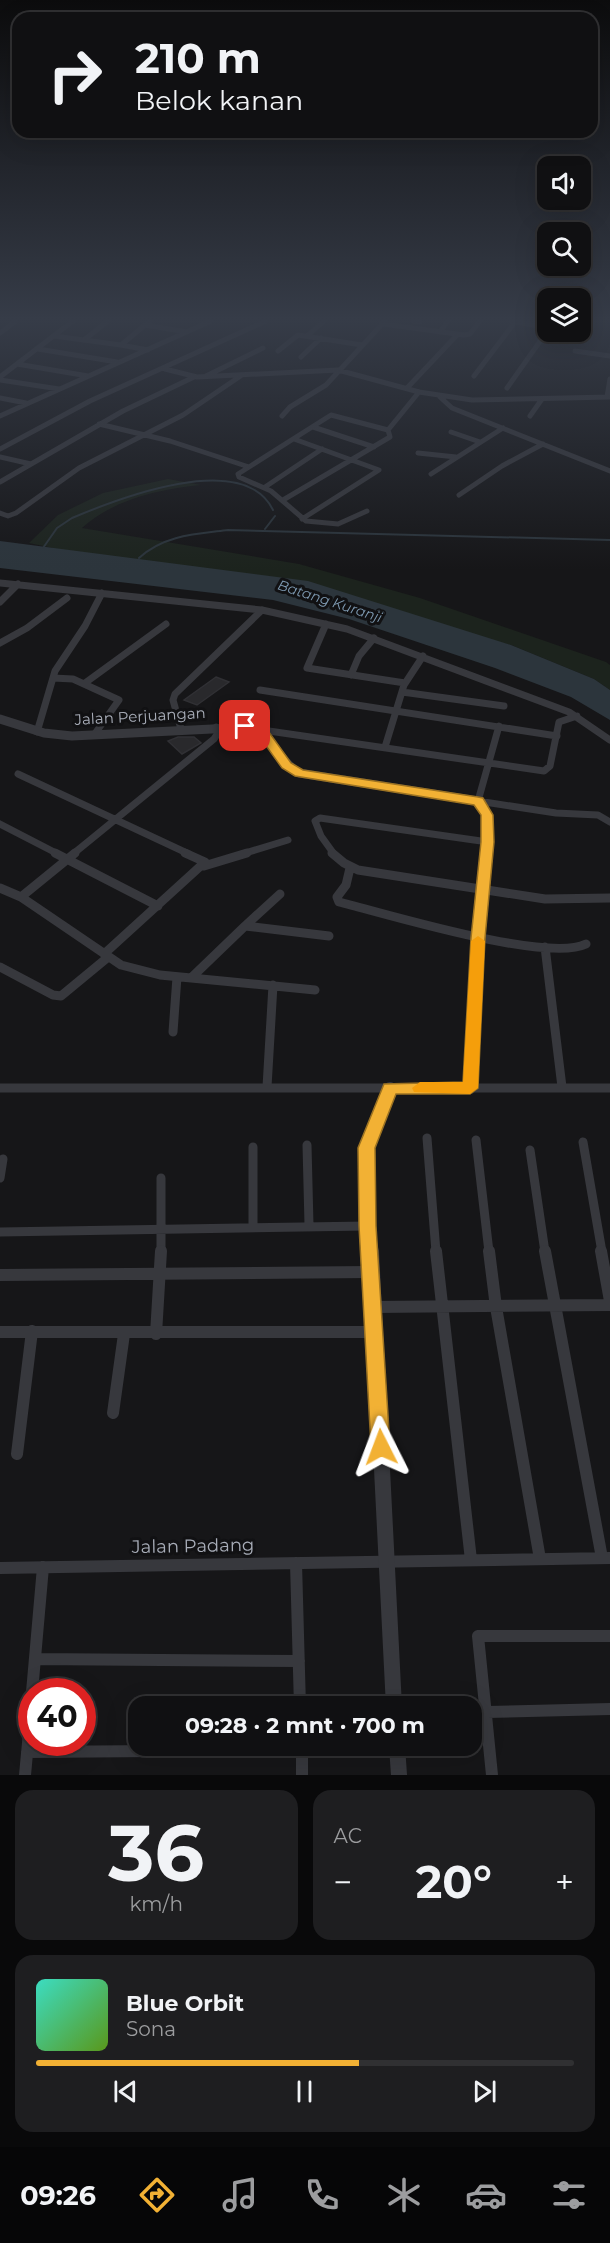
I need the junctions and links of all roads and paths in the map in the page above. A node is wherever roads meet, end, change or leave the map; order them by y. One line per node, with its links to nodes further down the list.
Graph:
1 (25, 404): 9 (street)
2 (83, 404): 22 (street)
3 (140, 404): 12 (street)
4 (199, 404): 17 (street)
5 (295, 404): 10 (street)
6 (409, 404): 15 (street)
7 (445, 404): 14 (street)
8 (539, 404): 11 (street)
9 (0, 416)
10 (282, 416)
11 (530, 416)
12 (99, 424): 17 (street); 28 (street)
13 (313, 427): 15 (street); 18 (street); 21 (street)
14 (503, 428): 19 (street); 20 (street)
15 (388, 430): 21 (street)
16 (451, 432): 19 (street)
17 (146, 434): 29 (street); 37 (street)
18 (294, 439): 23 (street); 29 (street)
19 (480, 442): 25 (street)
20 (543, 444): 30 (street); 34 (street)
21 (374, 447): 27 (street)
22 (0, 449)
23 (322, 449): 27 (street); 33 (street)
24 (418, 453): 25 (street)
25 (456, 457): 31 (street)
26 (0, 458): 28 (street)
27 (351, 460): 35 (street); 38 (street)
28 (31, 464): 32 (street)
29 (249, 467): 33 (street)
30 (610, 470)
31 (431, 474)
32 (0, 482)
33 (265, 488): 35 (street)
34 (459, 495)
35 (283, 500): 38 (street)
36 (367, 511): 38 (street)
37 (0, 513)
38 (302, 519)
39 (0, 583): 40 (street)
40 (18, 584): 41 (street); 43 (street)
41 (102, 594): 44 (street); 51 (street)
42 (67, 598): 48 (street)
43 (0, 602)
44 (262, 610): 46 (street); 62 (street)
45 (166, 624): 52 (street)
46 (326, 624): 47 (street); 50 (street)
47 (374, 638): 49 (street); 50 (street)
48 (0, 643)
49 (423, 656): 53 (street); 58 (street)
50 (351, 675): 53 (street)
51 (53, 678): 52 (street); 64 (street)
52 (85, 683): 65 (street)
53 (405, 683): 55 (street)
54 (260, 690): 57 (street)
55 (402, 692): 56 (street); 57 (street)
56 (504, 706)
57 (396, 711): 60 (street); 68 (street)
58 (578, 716): 66 (street); 67 (street)
59 (0, 718): 64 (street, Jalan Perjuangan)
60 (499, 726): 66 (street); 69 (street)
61 (216, 727): 62 (street, Jalan Perjuangan); 63 (street, Jalan Perjuangan); 72 (street)
62 (181, 729): 65 (street, Jalan Perjuangan)
63 (262, 730): 68 (street); 71 (street)
64 (37, 732): 65 (street, Jalan Perjuangan)
65 (94, 735)
66 (557, 736): 69 (street)
67 (610, 740)
68 (385, 747): 69 (street)
69 (489, 762): 71 (street)
70 (18, 774): 72 (street)
71 (478, 801): 73 (street); 76 (street)
72 (113, 819): 77 (street); 78 (street)
73 (610, 822)
74 (0, 824): 77 (street)
75 (288, 840): 78 (street)
76 (488, 842): 79 (street); 81 (street)
77 (68, 858): 83 (street); 85 (street)
78 (204, 866): 85 (street)
79 (350, 868): 81 (street); 88 (street)
80 (0, 888): 83 (street)
81 (483, 889): 84 (street); 88 (street)
82 (280, 894): 86 (street)
83 (21, 897): 91 (street)
84 (610, 898)
85 (158, 906): 91 (street)
86 (245, 926): 87 (street); 94 (street)
87 (329, 936)
88 (478, 938): 90 (street); 102 (street)
89 (586, 944): 90 (street)
90 (545, 947): 99 (street)
91 (106, 956): 92 (street); 93 (street)
92 (0, 967)
93 (177, 977): 94 (street); 97 (street)
94 (191, 978): 95 (street)
95 (273, 985): 96 (street); 98 (street)
96 (315, 990)
97 (173, 1032)
98 (267, 1087): 100 (street); 101 (street)
99 (562, 1087): 102 (street); 103 (street)
100 (0, 1088)
101 (390, 1088): 102 (street); 114 (street)
102 (470, 1088)
103 (610, 1088)
104 (427, 1138): 125 (street)
105 (476, 1140): 124 (street)
106 (583, 1142): 121 (street)
107 (307, 1145): 113 (street)
108 (253, 1147): 116 (street)
109 (530, 1150): 122 (street)
110 (3, 1159): 111 (street)
111 (0, 1178)
112 (161, 1178): 115 (street)
113 (309, 1225): 114 (street); 116 (street)
114 (368, 1226): 118 (street)
115 (162, 1227): 116 (street); 117 (street); 119 (street)
116 (253, 1227)
117 (0, 1232)
118 (370, 1272): 119 (street); 123 (street)
119 (160, 1273): 120 (street); 130 (street)
120 (0, 1275)
121 (610, 1303): 122 (street)
122 (553, 1305): 124 (street); 133 (street)
123 (374, 1307): 125 (street); 128 (street)
124 (496, 1307): 125 (street); 134 (street)
125 (441, 1308): 135 (street)
126 (32, 1331): 127 (street); 129 (street); 132 (street)
127 (0, 1332)
128 (375, 1332): 130 (street); 137 (street)
129 (123, 1334): 130 (street); 131 (street)
130 (156, 1334)
131 (113, 1413)
132 (17, 1454)
133 (606, 1558): 134 (street, Jalan Padang)
134 (540, 1559): 135 (street, Jalan Padang)
135 (471, 1560): 137 (street, Jalan Padang)
136 (296, 1563): 137 (street, Jalan Padang); 138 (street, Jalan Padang); 142 (street)
137 (386, 1563): 145 (street)
138 (43, 1567): 139 (street, Jalan Padang); 141 (street)
139 (0, 1568)
140 (610, 1636): 147 (street)
141 (35, 1659): 142 (street); 143 (street)
142 (299, 1661): 144 (street)
143 (33, 1678)
144 (300, 1696)
145 (393, 1696)
146 (610, 1709): 147 (street)
147 (487, 1712): 156 (street)
148 (96, 1751): 149 (street)
149 (128, 1751)
150 (27, 1756): 153 (street)
151 (302, 1756): 154 (street)
152 (398, 1756): 155 (street)
153 (25, 1775)
154 (302, 1775)
155 (399, 1775)
156 (492, 1775)

